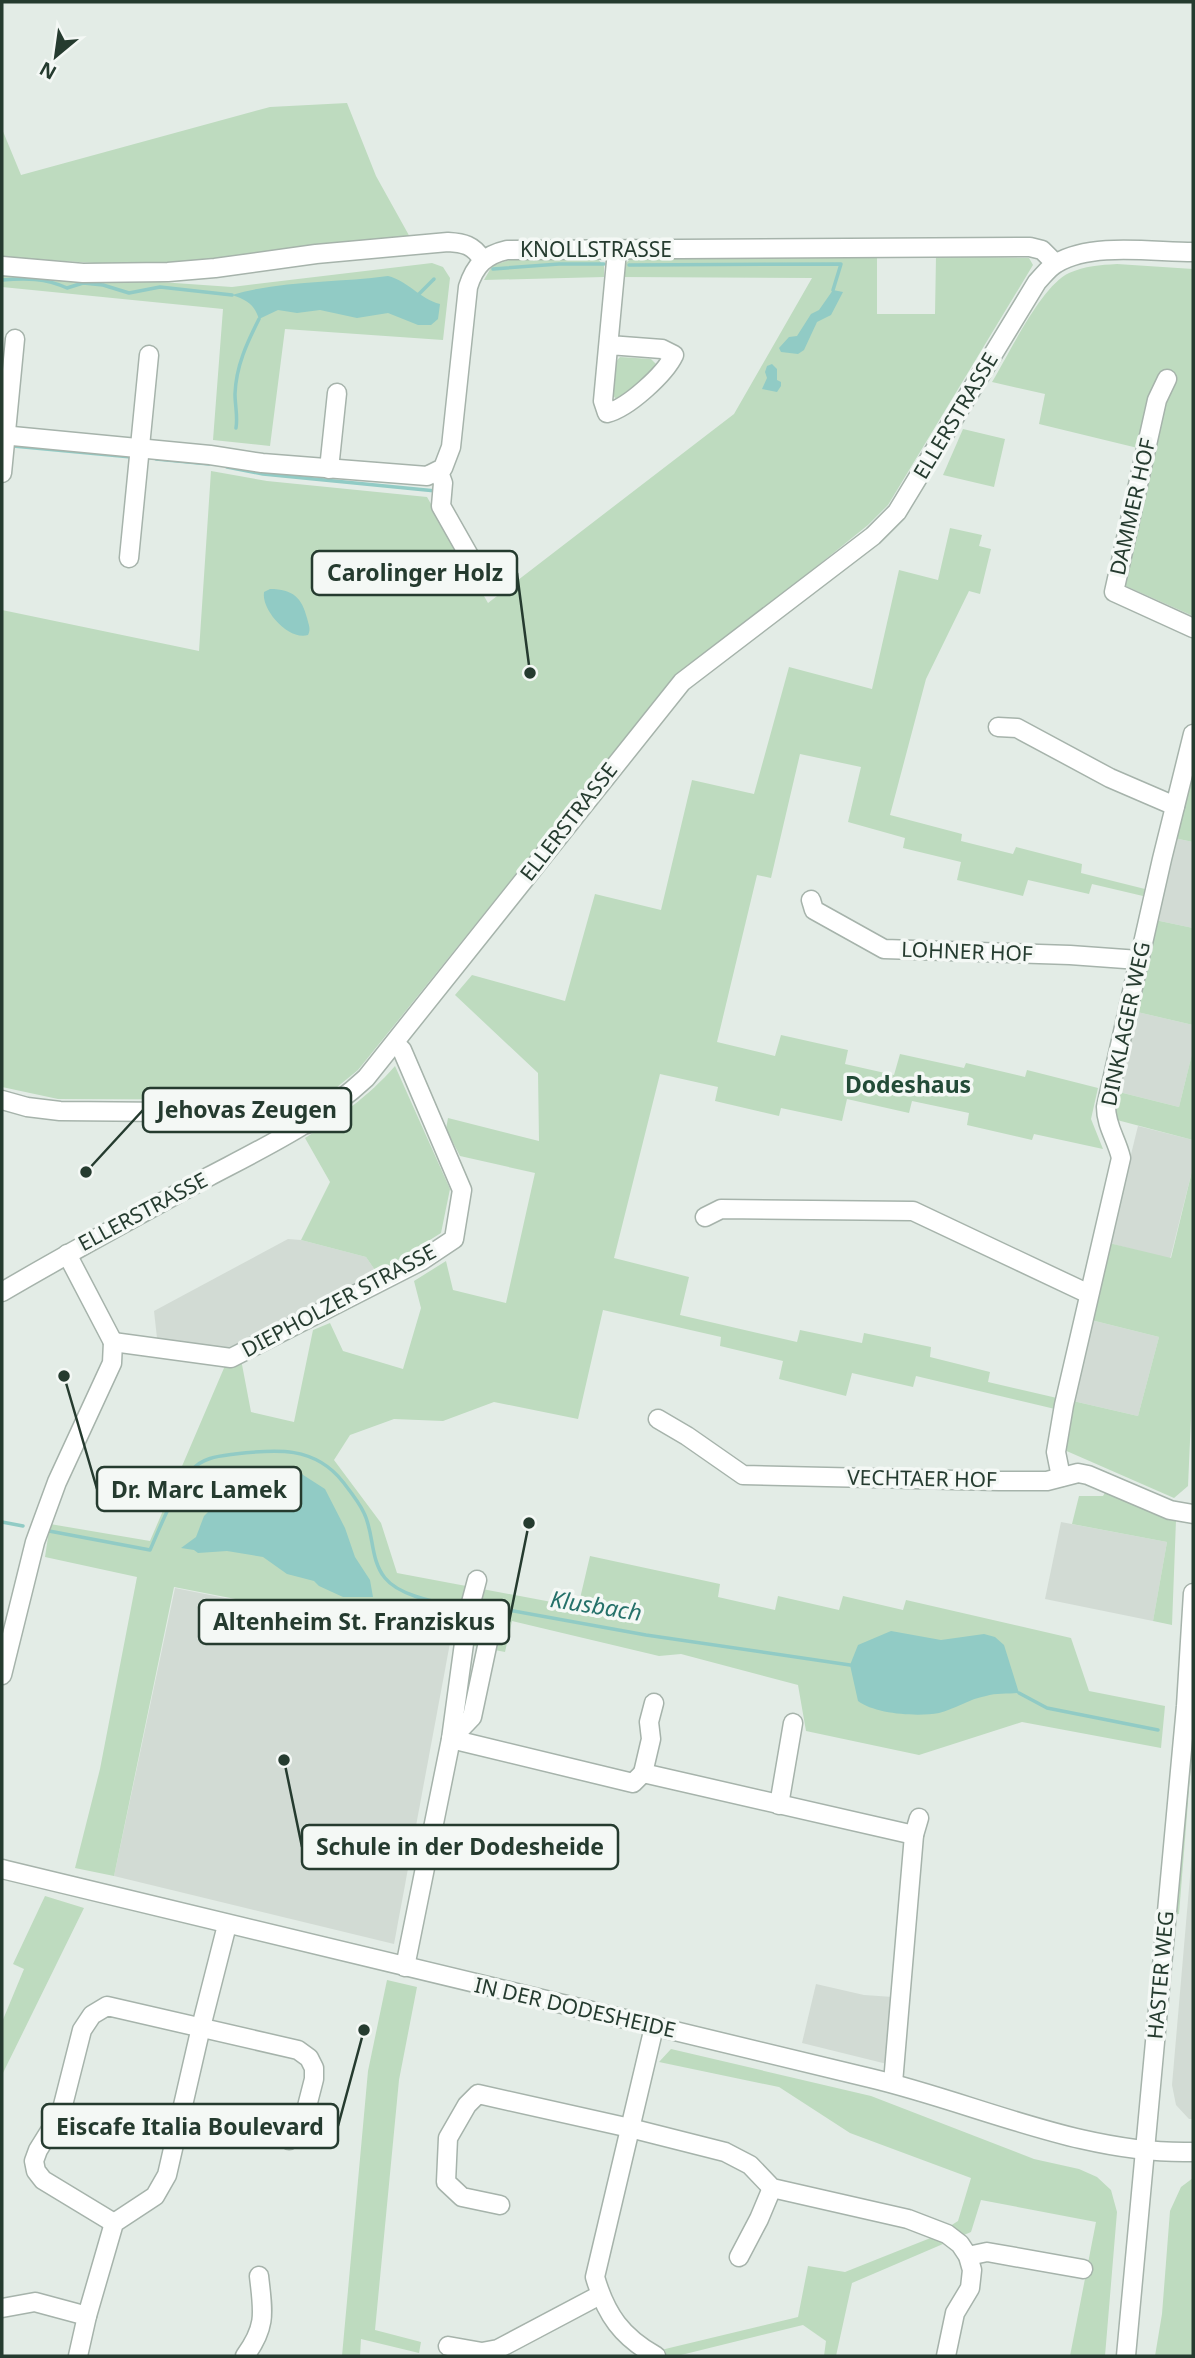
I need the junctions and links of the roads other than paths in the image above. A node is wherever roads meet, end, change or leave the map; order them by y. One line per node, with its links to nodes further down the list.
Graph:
1 (617, 251): 3 (street, KNOLLSTRASSE); 4 (street, KNOLLSTRASSE); 7 (street)
2 (1193, 252): 4 (street)
3 (482, 259): 5 (street); 14 (street)
4 (1055, 263): 24 (street, ELLERSTRASSE)
5 (2, 266)
6 (15, 340): 11 (street)
7 (609, 345): 7 (street)
8 (149, 355): 12 (street)
9 (1167, 379): 18 (street, DAMMER HOF)
10 (337, 393): 13 (street)
11 (4, 435): 12 (street); 15 (street)
12 (140, 448): 13 (street); 16 (street)
13 (329, 469): 14 (street)
14 (439, 472): 17 (street)
15 (2, 473)
16 (129, 558)
17 (471, 559)
18 (1193, 628)
19 (998, 727): 21 (street)
20 (1193, 734): 21 (street, DINKLAGER WEG)
21 (1175, 806): 23 (street, DINKLAGER WEG)
22 (811, 900): 23 (street, LOHNER HOF)
23 (1139, 960): 30 (street, DINKLAGER WEG)
24 (396, 1044): 26 (street, ELLERSTRASSE); 31 (street, DIEPHOLZER STRASSE)
25 (2, 1100): 26 (street)
26 (307, 1124): 28 (street, ELLERSTRASSE)
27 (705, 1217): 30 (street)
28 (67, 1254): 29 (street, ELLERSTRASSE); 31 (street)
29 (2, 1292)
30 (1090, 1294): 33 (street, DINKLAGER WEG)
31 (113, 1342): 37 (street)
32 (658, 1419): 33 (street, VECHTAER HOF)
33 (1061, 1477): 34 (street, VECHTAER HOF)
34 (1193, 1514)
35 (477, 1580): 43 (street)
36 (1193, 1593): 41 (street, HASTER WEG)
37 (7, 1625): 39 (street)
38 (489, 1637): 43 (street)
39 (2, 1675)
40 (654, 1703): 44 (street)
41 (1189, 1707): 54 (street, HASTER WEG)
42 (793, 1723): 45 (street)
43 (451, 1739): 44 (street); 48 (street)
44 (643, 1773): 45 (street)
45 (779, 1805): 51 (street)
46 (2, 1869): 47 (street, IN DER DODESHEIDE)
47 (227, 1925): 48 (street, IN DER DODESHEIDE); 49 (street)
48 (405, 1967): 50 (street, IN DER DODESHEIDE)
49 (201, 2027): 53 (street); 58 (street); 58 (street)
50 (654, 2027): 51 (street, IN DER DODESHEIDE); 52 (street)
51 (893, 2083): 54 (street, IN DER DODESHEIDE)
52 (630, 2127): 56 (street); 57 (street); 63 (street)
53 (289, 2140)
54 (1146, 2149): 55 (street, IN DER DODESHEIDE); 71 (street, HASTER WEG)
55 (1193, 2152)
56 (772, 2188): 59 (street); 60 (street)
57 (500, 2205)
58 (114, 2222): 65 (street)
59 (968, 2256): 61 (street); 70 (street)
60 (739, 2257)
61 (1083, 2269)
62 (259, 2276): 68 (street)
63 (600, 2295): 66 (street); 69 (street)
64 (2, 2308): 65 (street)
65 (87, 2316): 67 (street)
66 (448, 2346)
67 (78, 2356)
68 (245, 2356)
69 (656, 2356)
70 (946, 2356)
71 (1126, 2356)

